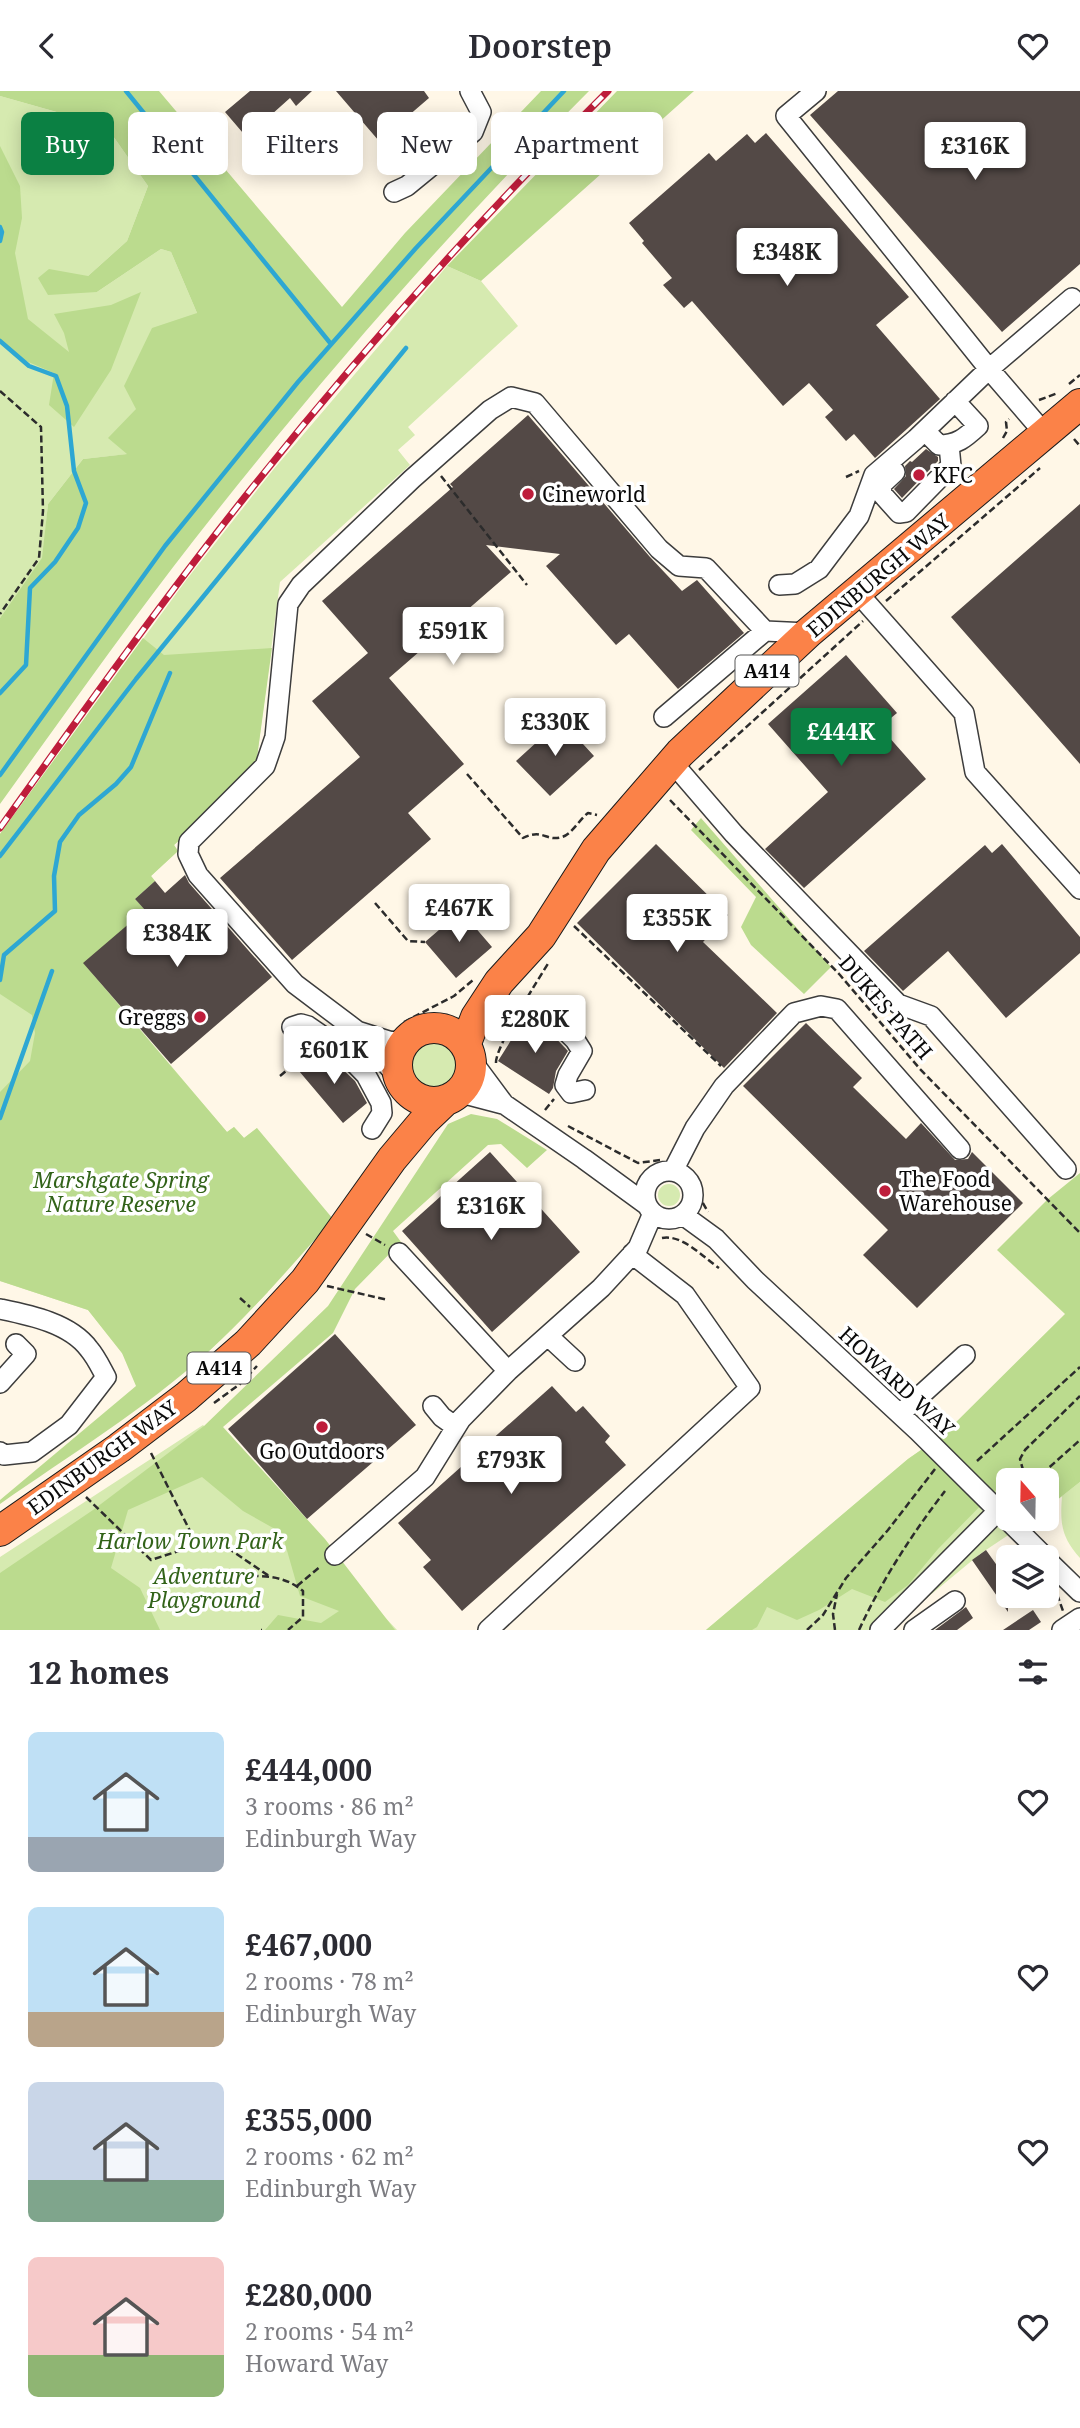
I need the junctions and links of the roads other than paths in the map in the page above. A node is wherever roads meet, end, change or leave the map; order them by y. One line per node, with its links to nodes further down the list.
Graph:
1 (470, 91): 3 (street)
2 (816, 91): 5 (street)
3 (394, 192)
4 (1072, 298): 5 (street)
5 (989, 369): 6 (street); 8 (street)
6 (955, 401): 9 (street); 9 (street)
7 (1080, 404): 8 (highway, EDINBURGH WAY / A414)
8 (1060, 437): 11 (highway, EDINBURGH WAY / A414)
9 (935, 438): 10 (street)
10 (779, 585)
11 (866, 602): 13 (highway, EDINBURGH WAY / A414); 16 (street)
12 (765, 631): 13 (street); 14 (street); 20 (street)
13 (808, 633): 15 (highway, EDINBURGH WAY / A414)
14 (664, 717)
15 (672, 762): 17 (highway, EDINBURGH WAY / A414); 32 (street)
16 (1080, 888)
17 (499, 982): 21 (highway, EDINBURGH WAY / A414); 22 (highway, EDINBURGH WAY / A414)
18 (551, 1006): 24 (street)
19 (295, 1026): 27 (street)
20 (356, 1030): 21 (street); 23 (street)
21 (414, 1034): 22 (highway); 23 (highway)
22 (478, 1057): 25 (highway); 26 (street)
23 (401, 1081): 25 (highway); 29 (highway, EDINBURGH WAY / A414)
24 (584, 1090)
25 (448, 1099): 26 (street); 29 (highway, EDINBURGH WAY / A414)
26 (504, 1104): 30 (street)
27 (372, 1129)
28 (960, 1149): 31 (street)
29 (392, 1159): 52 (highway, EDINBURGH WAY / A414)
30 (584, 1159): 33 (street); 35 (street)
31 (675, 1168): 33 (street); 34 (street)
32 (1066, 1168)
33 (648, 1183): 35 (street)
34 (688, 1207): 35 (street); 36 (street, HOWARD WAY); 36 (street, HOWARD WAY)
35 (648, 1216): 38 (street)
36 (716, 1239): 47 (street, HOWARD WAY)
37 (400, 1254): 44 (street)
38 (632, 1254): 40 (street); 59 (street)
39 (0, 1309): 49 (street)
40 (548, 1336): 43 (street); 44 (street)
41 (26, 1353): 45 (street)
42 (965, 1355): 47 (street)
43 (575, 1361)
44 (508, 1371): 48 (street)
45 (0, 1383)
46 (433, 1406): 48 (street)
47 (900, 1415): 50 (street, HOWARD WAY)
48 (456, 1427): 55 (street)
49 (0, 1452)
50 (996, 1509)
51 (996, 1513): 60 (street)
52 (0, 1531)
53 (1018, 1531): 54 (street, HOWARD WAY)
54 (1033, 1545)
55 (335, 1555)
56 (1059, 1571): 57 (street, HOWARD WAY)
57 (1080, 1592)
58 (954, 1601): 61 (street)
59 (488, 1630)
60 (880, 1630)
61 (914, 1630)

